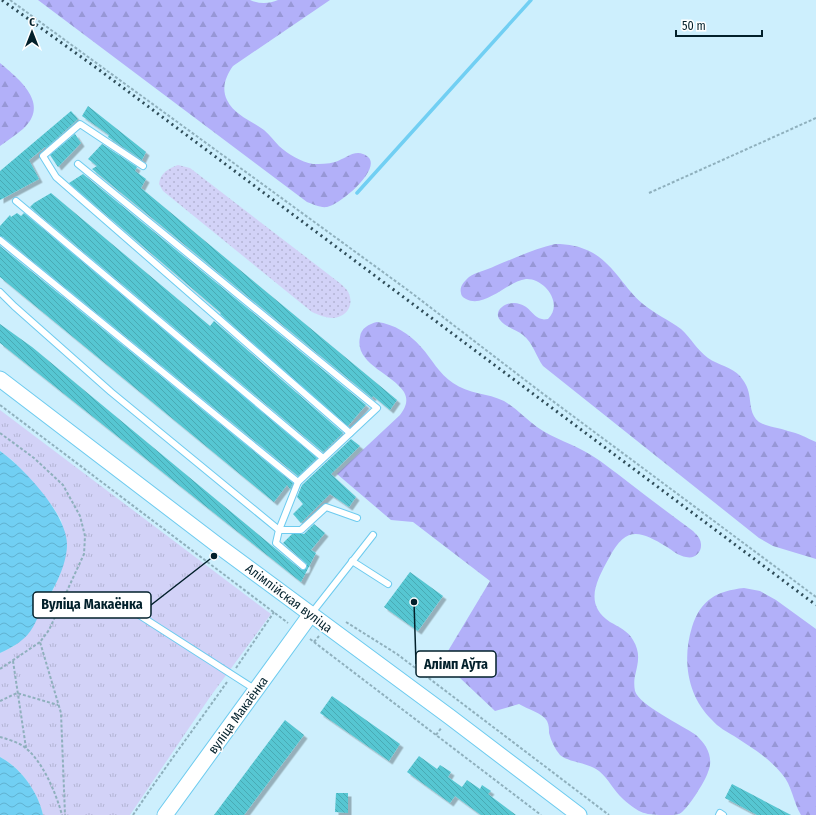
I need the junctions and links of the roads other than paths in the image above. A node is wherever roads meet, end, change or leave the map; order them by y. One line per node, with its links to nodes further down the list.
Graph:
1 (78, 164): 7 (lane)
2 (143, 166): 7 (lane)
3 (16, 201): 8 (lane)
4 (0, 240): 9 (lane)
5 (0, 292): 11 (lane)
6 (0, 379): 17 (street, Алімпійская вуліца)
7 (350, 433): 8 (lane)
8 (323, 458): 9 (lane)
9 (298, 482): 11 (lane)
10 (357, 518): 11 (lane)
11 (279, 530): 14 (lane)
12 (373, 535): 13 (lane)
13 (352, 561): 15 (lane); 17 (lane)
14 (303, 566)
15 (388, 584)
16 (136, 613): 18 (lane)
17 (311, 614): 18 (street, вуліца Макаёнка); 20 (street, Алімпійская вуліца)
18 (256, 690): 19 (street, вуліца Макаёнка)
19 (165, 815)
20 (579, 815)
21 (719, 815): 22 (lane)
22 (723, 815)

